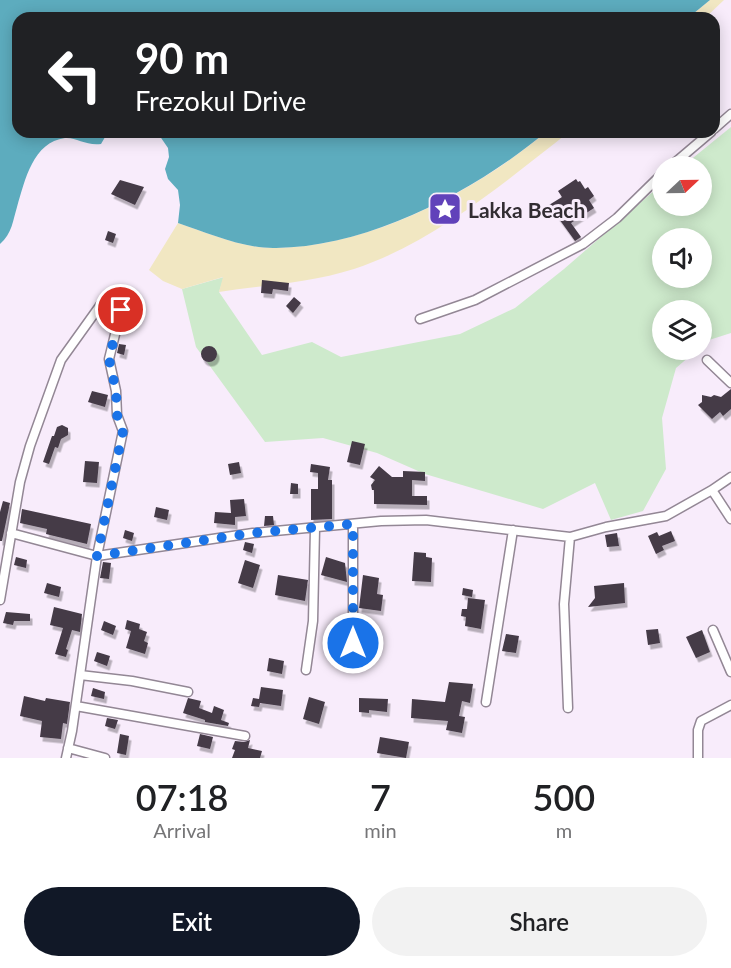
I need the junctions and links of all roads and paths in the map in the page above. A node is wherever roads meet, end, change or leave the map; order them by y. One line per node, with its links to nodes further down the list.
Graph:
1 (731, 114): 2 (street)
2 (720, 124)
3 (705, 138): 4 (street)
4 (683, 156)
5 (652, 184): 6 (street)
6 (420, 319)
7 (708, 360): 8 (street)
8 (731, 383)
9 (731, 477): 10 (street)
10 (712, 490): 11 (street); 16 (street)
11 (731, 519)
12 (353, 524): 13 (street); 14 (street); 20 (street)
13 (315, 529): 17 (street); 21 (street)
14 (513, 530): 16 (street); 25 (street)
15 (11, 533): 17 (street); 17 (street); 18 (street)
16 (570, 537): 28 (street)
17 (97, 556): 23 (street)
18 (0, 600)
19 (713, 630): 22 (street)
20 (353, 643)
21 (306, 670)
22 (731, 672)
23 (80, 675): 24 (street); 27 (street)
24 (188, 692)
25 (486, 702)
26 (731, 705): 33 (street)
27 (76, 706): 29 (street); 30 (street)
28 (568, 708)
29 (245, 736)
30 (68, 747): 31 (street); 32 (street)
31 (66, 758)
32 (105, 758)
33 (698, 758)

